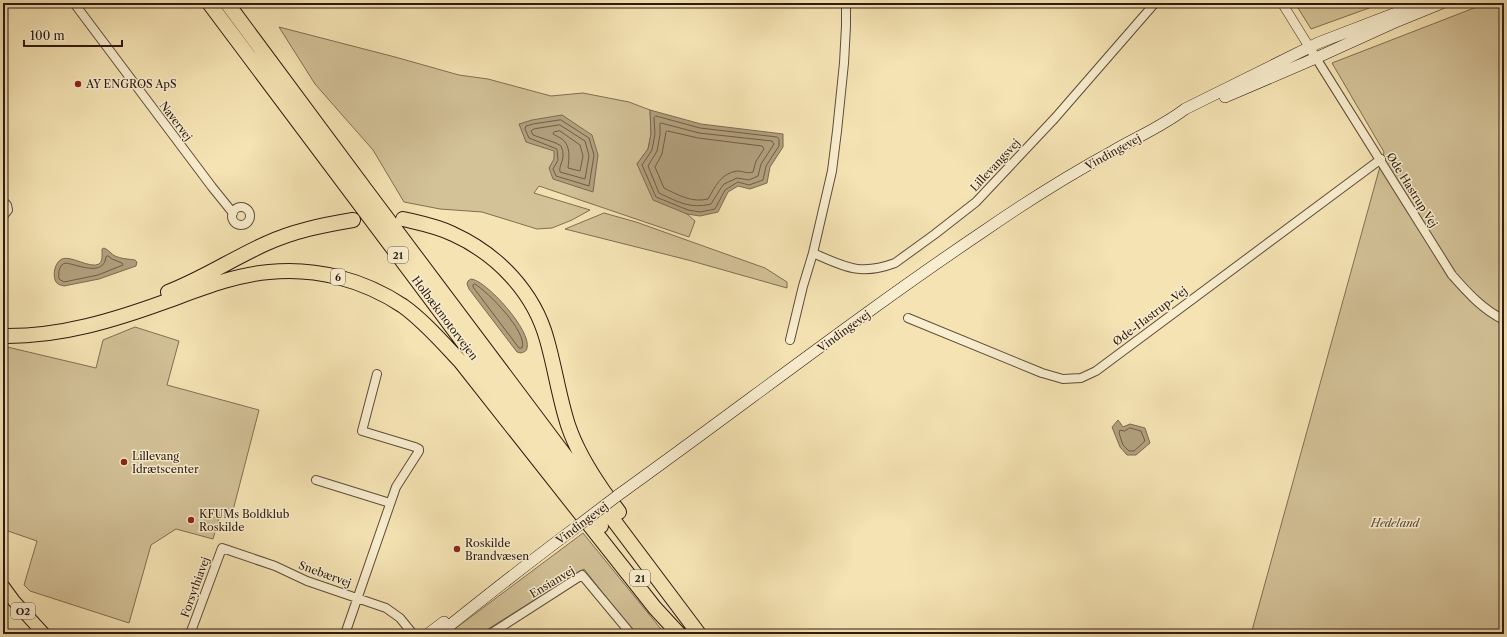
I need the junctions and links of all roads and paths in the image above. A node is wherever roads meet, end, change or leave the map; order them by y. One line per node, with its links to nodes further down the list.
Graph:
1 (74, 3): 14 (street, Navervej)
2 (209, 3): 41 (highway, Holbækmotorvejen / 21)
3 (227, 3): 31 (highway, Holbækmotorvejen / 21)
4 (846, 3): 18 (street)
5 (1155, 3): 18 (street, Lillevangsvej)
6 (1282, 3): 9 (street)
7 (1422, 3): 9 (main road, Vindingevej)
8 (1442, 3): 10 (main road, Vindingevej)
9 (1309, 47): 10 (street); 11 (main road, Vindingevej)
10 (1316, 58): 11 (main road, Vindingevej); 12 (street, Øde Hastrup Vej)
11 (1173, 119): 28 (main road, Vindingevej, bridge)
12 (1381, 159): 19 (street, Øde-Hastrup-Vej); 20 (street, Øde Hastrup Vej)
13 (3, 201): 15 (street)
14 (233, 213)
15 (3, 216)
16 (404, 219): 31 (highway)
17 (353, 220): 21 (highway)
18 (813, 253): 23 (street)
19 (908, 318)
20 (1504, 320)
21 (3, 329)
22 (3, 336): 40 (highway, 6)
23 (790, 340)
24 (377, 374): 26 (street)
25 (316, 480): 26 (street)
26 (390, 503): 30 (street)
27 (222, 548): 30 (street, Snebærvej); 34 (street, Forsythiavej)
28 (528, 563): 37 (main road, Vindingevej); 38 (main road, Vindingevej)
29 (3, 586): 33 (main road, O2)
30 (358, 598): 35 (street); 36 (street, Snebærvej)
31 (681, 610): 42 (highway, Holbækmotorvejen)
32 (494, 633): 39 (street, Ensianvej)
33 (44, 634)
34 (190, 634)
35 (345, 634)
36 (413, 634)
37 (428, 634)
38 (439, 634)
39 (631, 634)
40 (679, 634)
41 (682, 634)
42 (699, 634)

